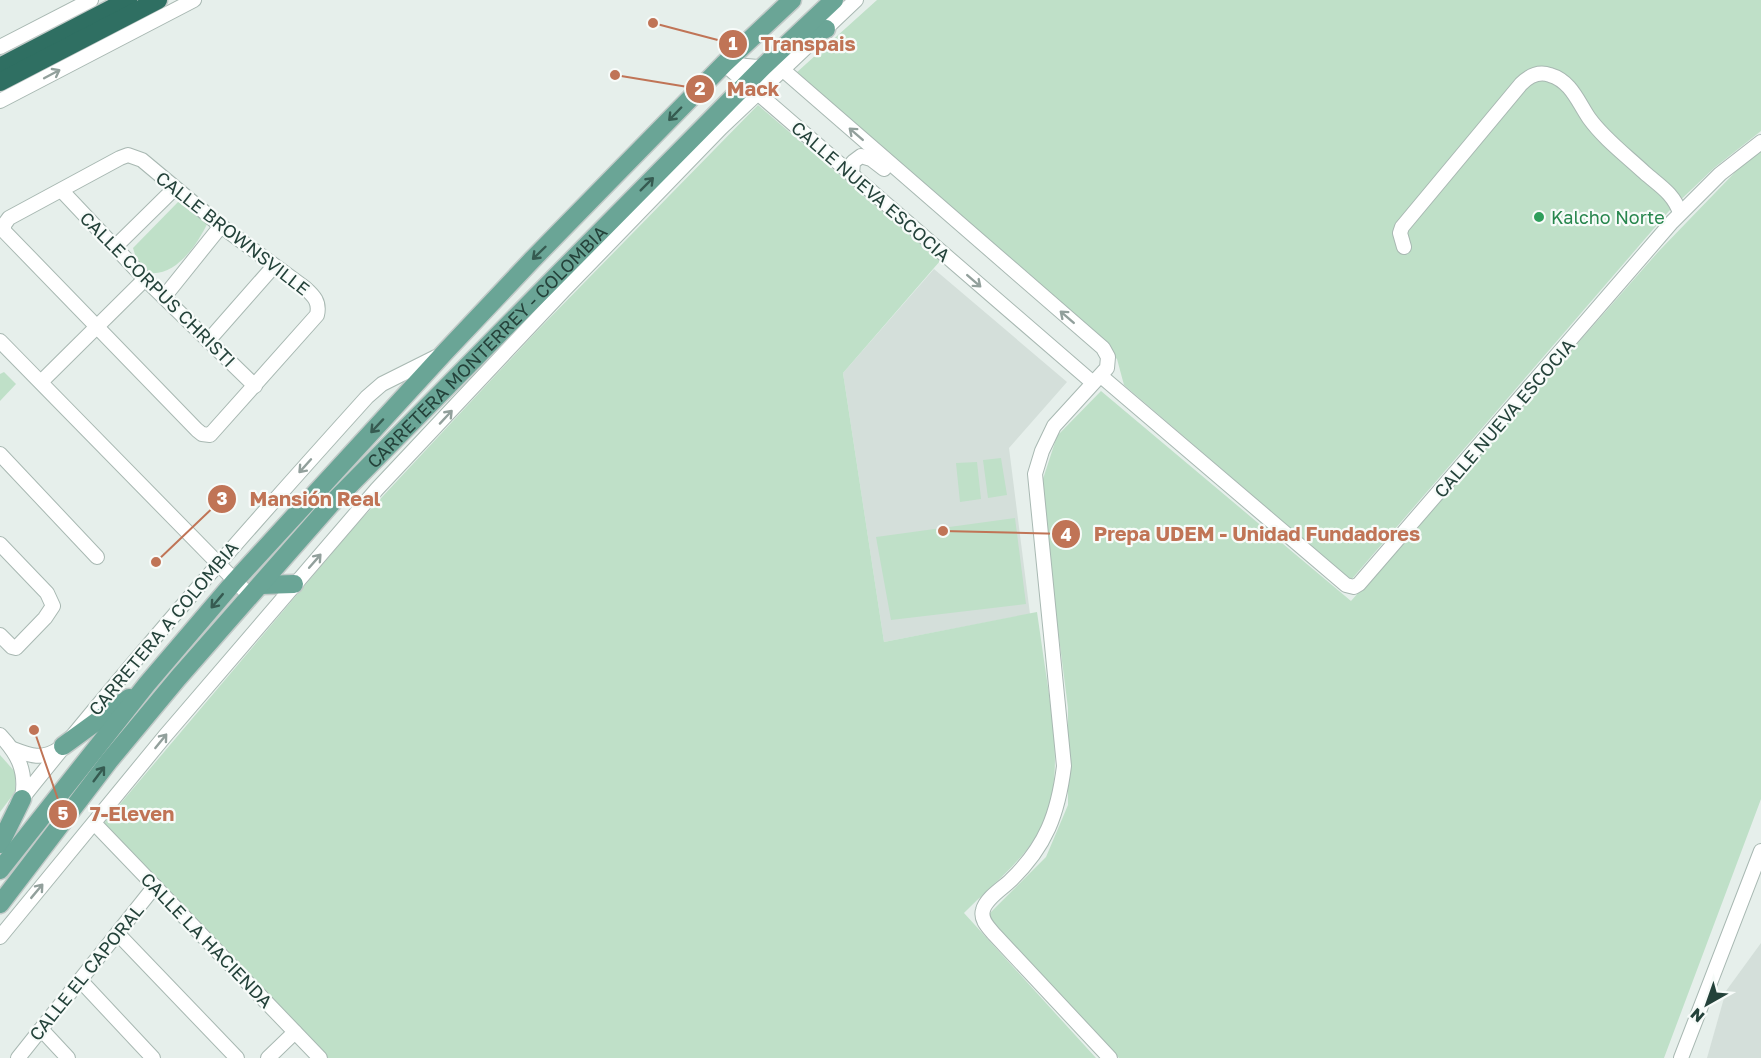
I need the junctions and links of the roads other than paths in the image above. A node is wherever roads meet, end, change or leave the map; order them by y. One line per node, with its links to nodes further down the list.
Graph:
1 (91, 0): 10 (street)
2 (158, 0): 15 (highway)
3 (194, 0): 17 (street, one-way to 3)
4 (792, 0): 11 (main road, CARRETERA MONTERREY - COLOMBIA)
5 (834, 0): 9 (main road, CARRETERA MONTERREY - COLOMBIA)
6 (856, 0): 8 (street)
7 (126, 1): 12 (highway)
8 (826, 28): 9 (main road); 14 (street)
9 (796, 36): 13 (main road, CARRETERA MONTERREY - COLOMBIA)
10 (0, 47)
11 (724, 64): 13 (street); 16 (street, CALLE NUEVA ESCOCIA); 33 (main road, CARRETERA MONTERREY - COLOMBIA, one-way to 33)
12 (0, 67)
13 (763, 67): 14 (street); 16 (main road, CARRETERA MONTERREY - COLOMBIA)
14 (782, 69): 16 (street); 20 (street, CALLE NUEVA ESCOCIA, one-way to 14)
15 (0, 82)
16 (752, 88): 19 (street, CALLE NUEVA ESCOCIA); 42 (street, one-way to 16); 43 (main road, CARRETERA MONTERREY - COLOMBIA, one-way to 16)
17 (0, 101)
18 (1761, 142): 23 (street, CALLE NUEVA ESCOCIA)
19 (852, 175): 20 (street); 34 (street, CALLE NUEVA ESCOCIA, one-way to 34)
20 (913, 182): 34 (street, CALLE NUEVA ESCOCIA, one-way to 20)
21 (175, 188): 22 (street, CALLE BROWNSVILLE); 24 (street, CALLE BROWNSVILLE); 25 (street)
22 (62, 191): 25 (street, CALLE CORPUS CHRISTI); 30 (street, CALLE BROWNSVILLE)
23 (1680, 213): 26 (street); 34 (street, CALLE NUEVA ESCOCIA)
24 (221, 226): 27 (street, CALLE BROWNSVILLE); 29 (street)
25 (115, 247): 28 (street, CALLE CORPUS CHRISTI)
26 (1404, 247)
27 (274, 266): 32 (street); 36 (street, CALLE BROWNSVILLE)
28 (145, 279): 29 (street, CALLE CORPUS CHRISTI); 30 (street)
29 (164, 297): 32 (street, CALLE CORPUS CHRISTI)
30 (97, 327): 35 (street); 36 (street, CALLE BROWNSVILLE)
31 (0, 340): 35 (street)
32 (208, 341): 36 (street, CALLE CORPUS CHRISTI)
33 (446, 351): 40 (street, CARRETERA A COLOMBIA, one-way to 40); 41 (main road, CARRETERA MONTERREY - COLOMBIA, one-way to 41)
34 (1096, 379): 68 (street)
35 (41, 382): 40 (street)
36 (255, 386)
37 (0, 454): 39 (street)
38 (0, 544): 44 (street)
39 (97, 557)
40 (217, 564): 41 (street); 47 (street, CARRETERA A COLOMBIA)
41 (234, 582): 43 (street); 45 (main road, CARRETERA MONTERREY - COLOMBIA, one-way to 45)
42 (294, 584): 43 (main road); 50 (street, one-way to 42)
43 (256, 591): 56 (main road, CARRETERA MONTERREY - COLOMBIA, one-way to 43)
44 (0, 635)
45 (147, 684): 47 (main road); 54 (main road, CARRETERA MONTERREY - COLOMBIA)
46 (0, 735): 48 (street)
47 (63, 746): 48 (street); 49 (street, CARRETERA A COLOMBIA)
48 (13, 749): 49 (street)
49 (22, 799): 51 (street, CARRETERA A COLOMBIA); 52 (main road)
50 (94, 823): 55 (street, CALLE LA HACIENDA); 58 (street, one-way to 50)
51 (0, 826)
52 (0, 844)
53 (1761, 851): 69 (street)
54 (0, 870)
55 (155, 886): 57 (street, CALLE EL CAPORAL); 61 (street, CALLE LA HACIENDA)
56 (0, 904)
57 (118, 934): 59 (street, CALLE EL CAPORAL); 65 (street)
58 (0, 937)
59 (80, 980): 60 (street, CALLE EL CAPORAL); 64 (street)
60 (41, 1029): 62 (street, CALLE EL CAPORAL); 63 (street)
61 (296, 1032): 66 (street); 67 (street, CALLE LA HACIENDA)
62 (18, 1058)
63 (68, 1058)
64 (153, 1058)
65 (237, 1058)
66 (268, 1058)
67 (320, 1058)
68 (1110, 1058)
69 (1681, 1058)

